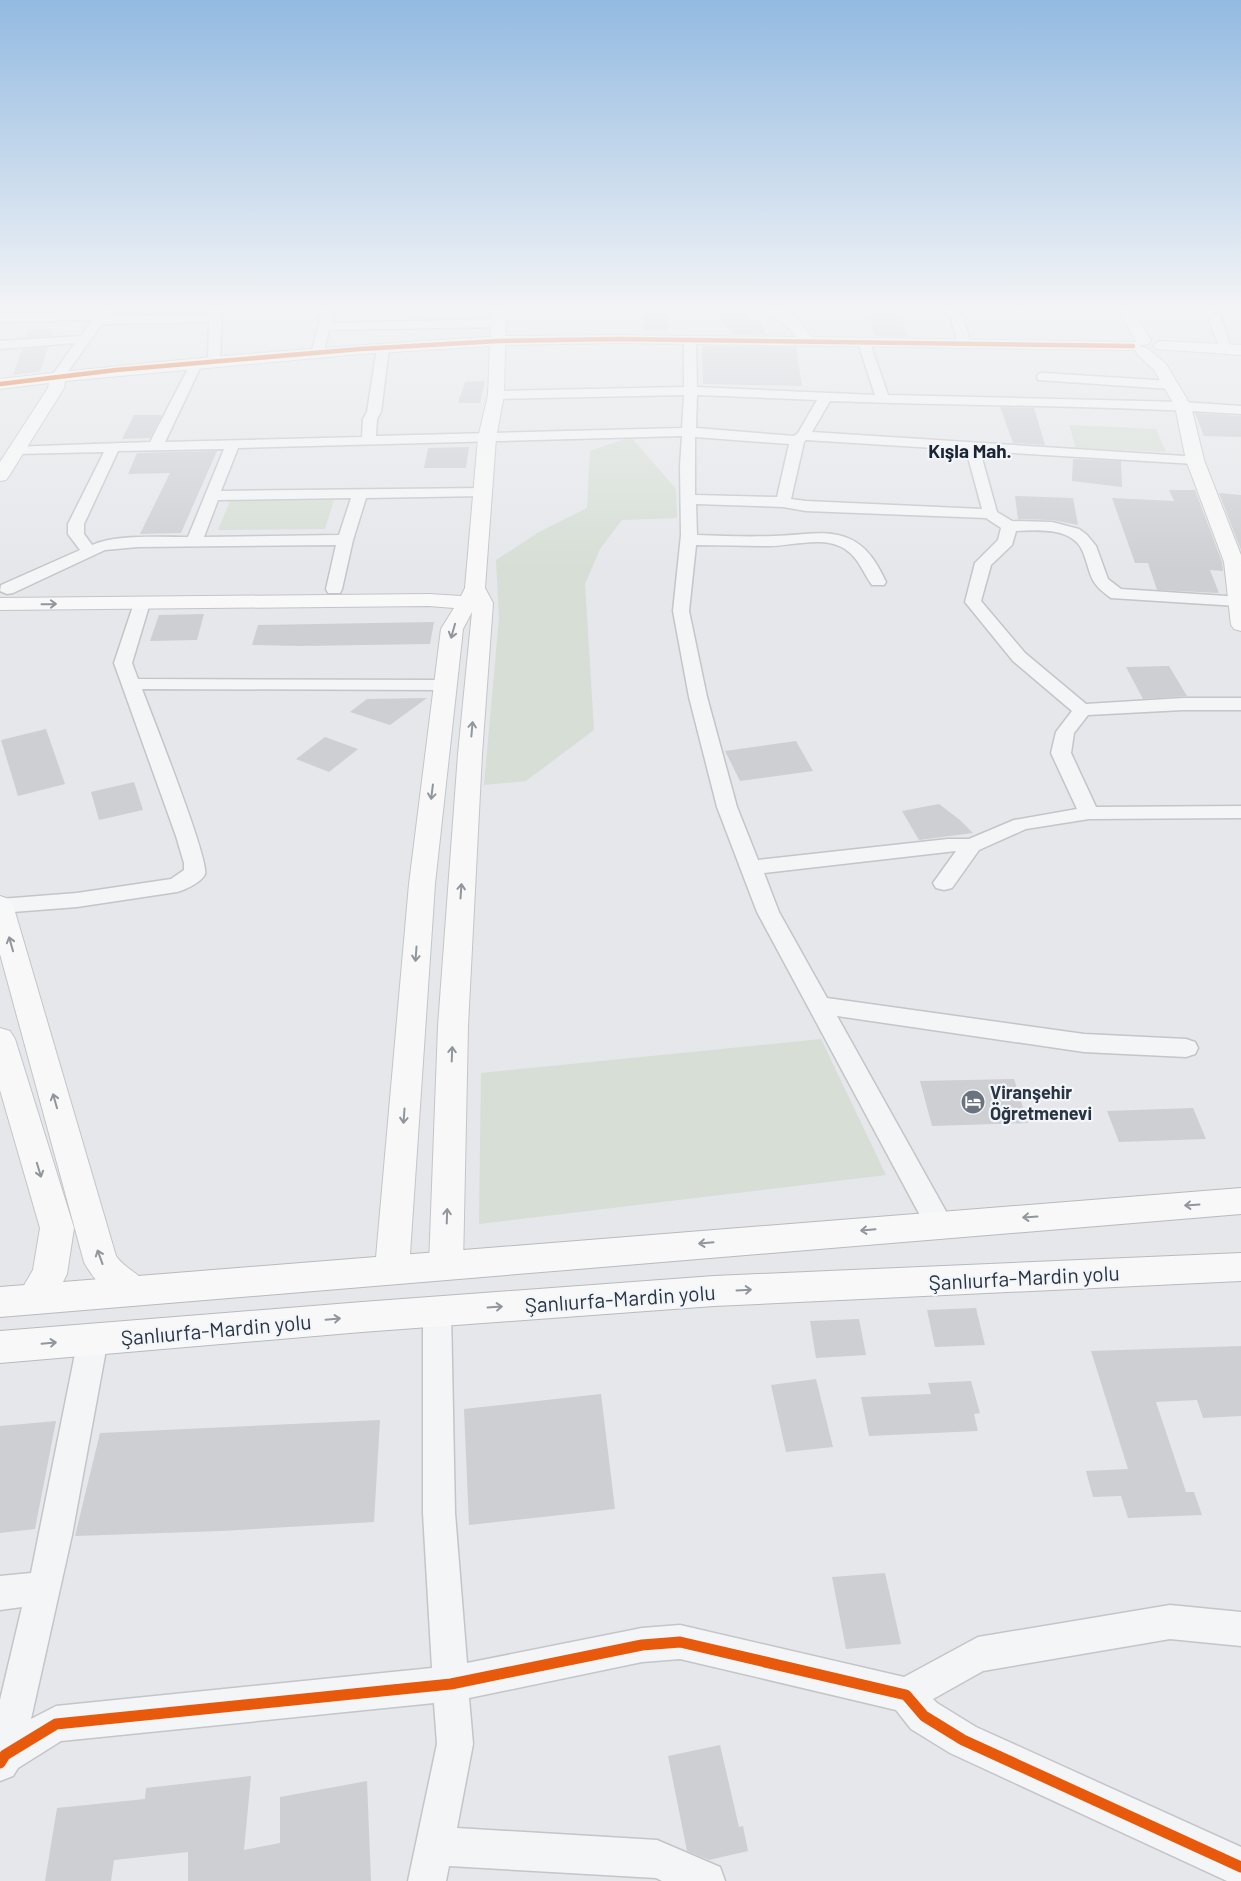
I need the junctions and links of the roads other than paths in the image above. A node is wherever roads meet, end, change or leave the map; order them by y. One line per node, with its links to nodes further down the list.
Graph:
1 (36, 395): 14 (main road)
2 (52, 395): 24 (main road)
3 (181, 395): 21 (street)
4 (377, 395): 19 (street)
5 (496, 395): 6 (street); 17 (main road)
6 (507, 395)
7 (691, 395): 16 (street)
8 (775, 395): 11 (street)
9 (882, 395): 12 (street)
10 (1177, 395): 13 (main road)
11 (825, 397): 12 (street); 18 (street)
12 (883, 399): 13 (street)
13 (1183, 406): 15 (street); 25 (main road)
14 (24, 408)
15 (1241, 410)
16 (689, 432): 17 (street); 18 (street); 30 (street)
17 (487, 438): 19 (street); 27 (main road)
18 (800, 438): 23 (street); 31 (street)
19 (369, 441): 20 (street)
20 (233, 444): 21 (street); 29 (street)
21 (155, 447): 22 (street)
22 (114, 448): 24 (street); 39 (street)
23 (972, 448): 25 (street); 33 (street)
24 (16, 450): 26 (main road)
25 (1196, 460): 40 (main road)
26 (0, 476)
27 (484, 492): 28 (street); 44 (main road)
28 (360, 494): 29 (street); 36 (street)
29 (212, 496): 38 (street)
30 (688, 499): 31 (street); 37 (street)
31 (783, 502): 32 (street)
32 (806, 506): 33 (street); 35 (street)
33 (989, 514): 34 (street)
34 (1009, 526): 45 (street); 51 (street)
35 (819, 538): 37 (street); 41 (street)
36 (345, 540): 38 (street); 42 (street)
37 (688, 540): 55 (street)
38 (194, 541): 39 (street)
39 (89, 551): 43 (street)
40 (1238, 563): 45 (main road)
41 (878, 582)
42 (334, 589): 43 (main road); 44 (main road)
43 (2, 594): 46 (main road, one-way to 46)
44 (475, 597): 46 (main road); 49 (main road, one-way to 49); 63 (main road, one-way to 44)
45 (1239, 601): 47 (main road)
46 (142, 603): 48 (street)
47 (1241, 625)
48 (130, 684): 49 (street); 57 (street)
49 (445, 685): 65 (main road, one-way to 65)
50 (1241, 704): 51 (street)
51 (1082, 710): 53 (street)
52 (1241, 812): 53 (street)
53 (1089, 813): 54 (street)
54 (972, 845): 55 (street); 56 (street)
55 (751, 868): 58 (street)
56 (944, 883)
57 (0, 906): 66 (main road, one-way to 57)
58 (819, 1005): 60 (street); 62 (street)
59 (0, 1039): 67 (main road, one-way to 67)
60 (1186, 1048)
61 (1241, 1201): 62 (main road, one-way to 62)
62 (939, 1224): 63 (main road, one-way to 63)
63 (446, 1265): 65 (main road)
64 (1241, 1267): 69 (main road, Şanlıurfa-Mardin yolu, one-way to 64)
65 (392, 1269): 66 (main road)
66 (133, 1290): 67 (main road)
67 (33, 1299): 68 (main road)
68 (0, 1302)
69 (437, 1311): 70 (main road, Şanlıurfa-Mardin yolu, one-way to 69); 75 (street)
70 (93, 1340): 71 (main road, Şanlıurfa-Mardin yolu, one-way to 70); 72 (street)
71 (0, 1347)
72 (44, 1588): 73 (street); 77 (street)
73 (0, 1592)
74 (1241, 1629): 76 (street)
75 (451, 1684): 76 (street); 77 (street); 78 (street)
76 (906, 1695): 79 (street)
77 (2, 1759)
78 (430, 1863): 80 (street)
79 (1241, 1867)
80 (706, 1881)

